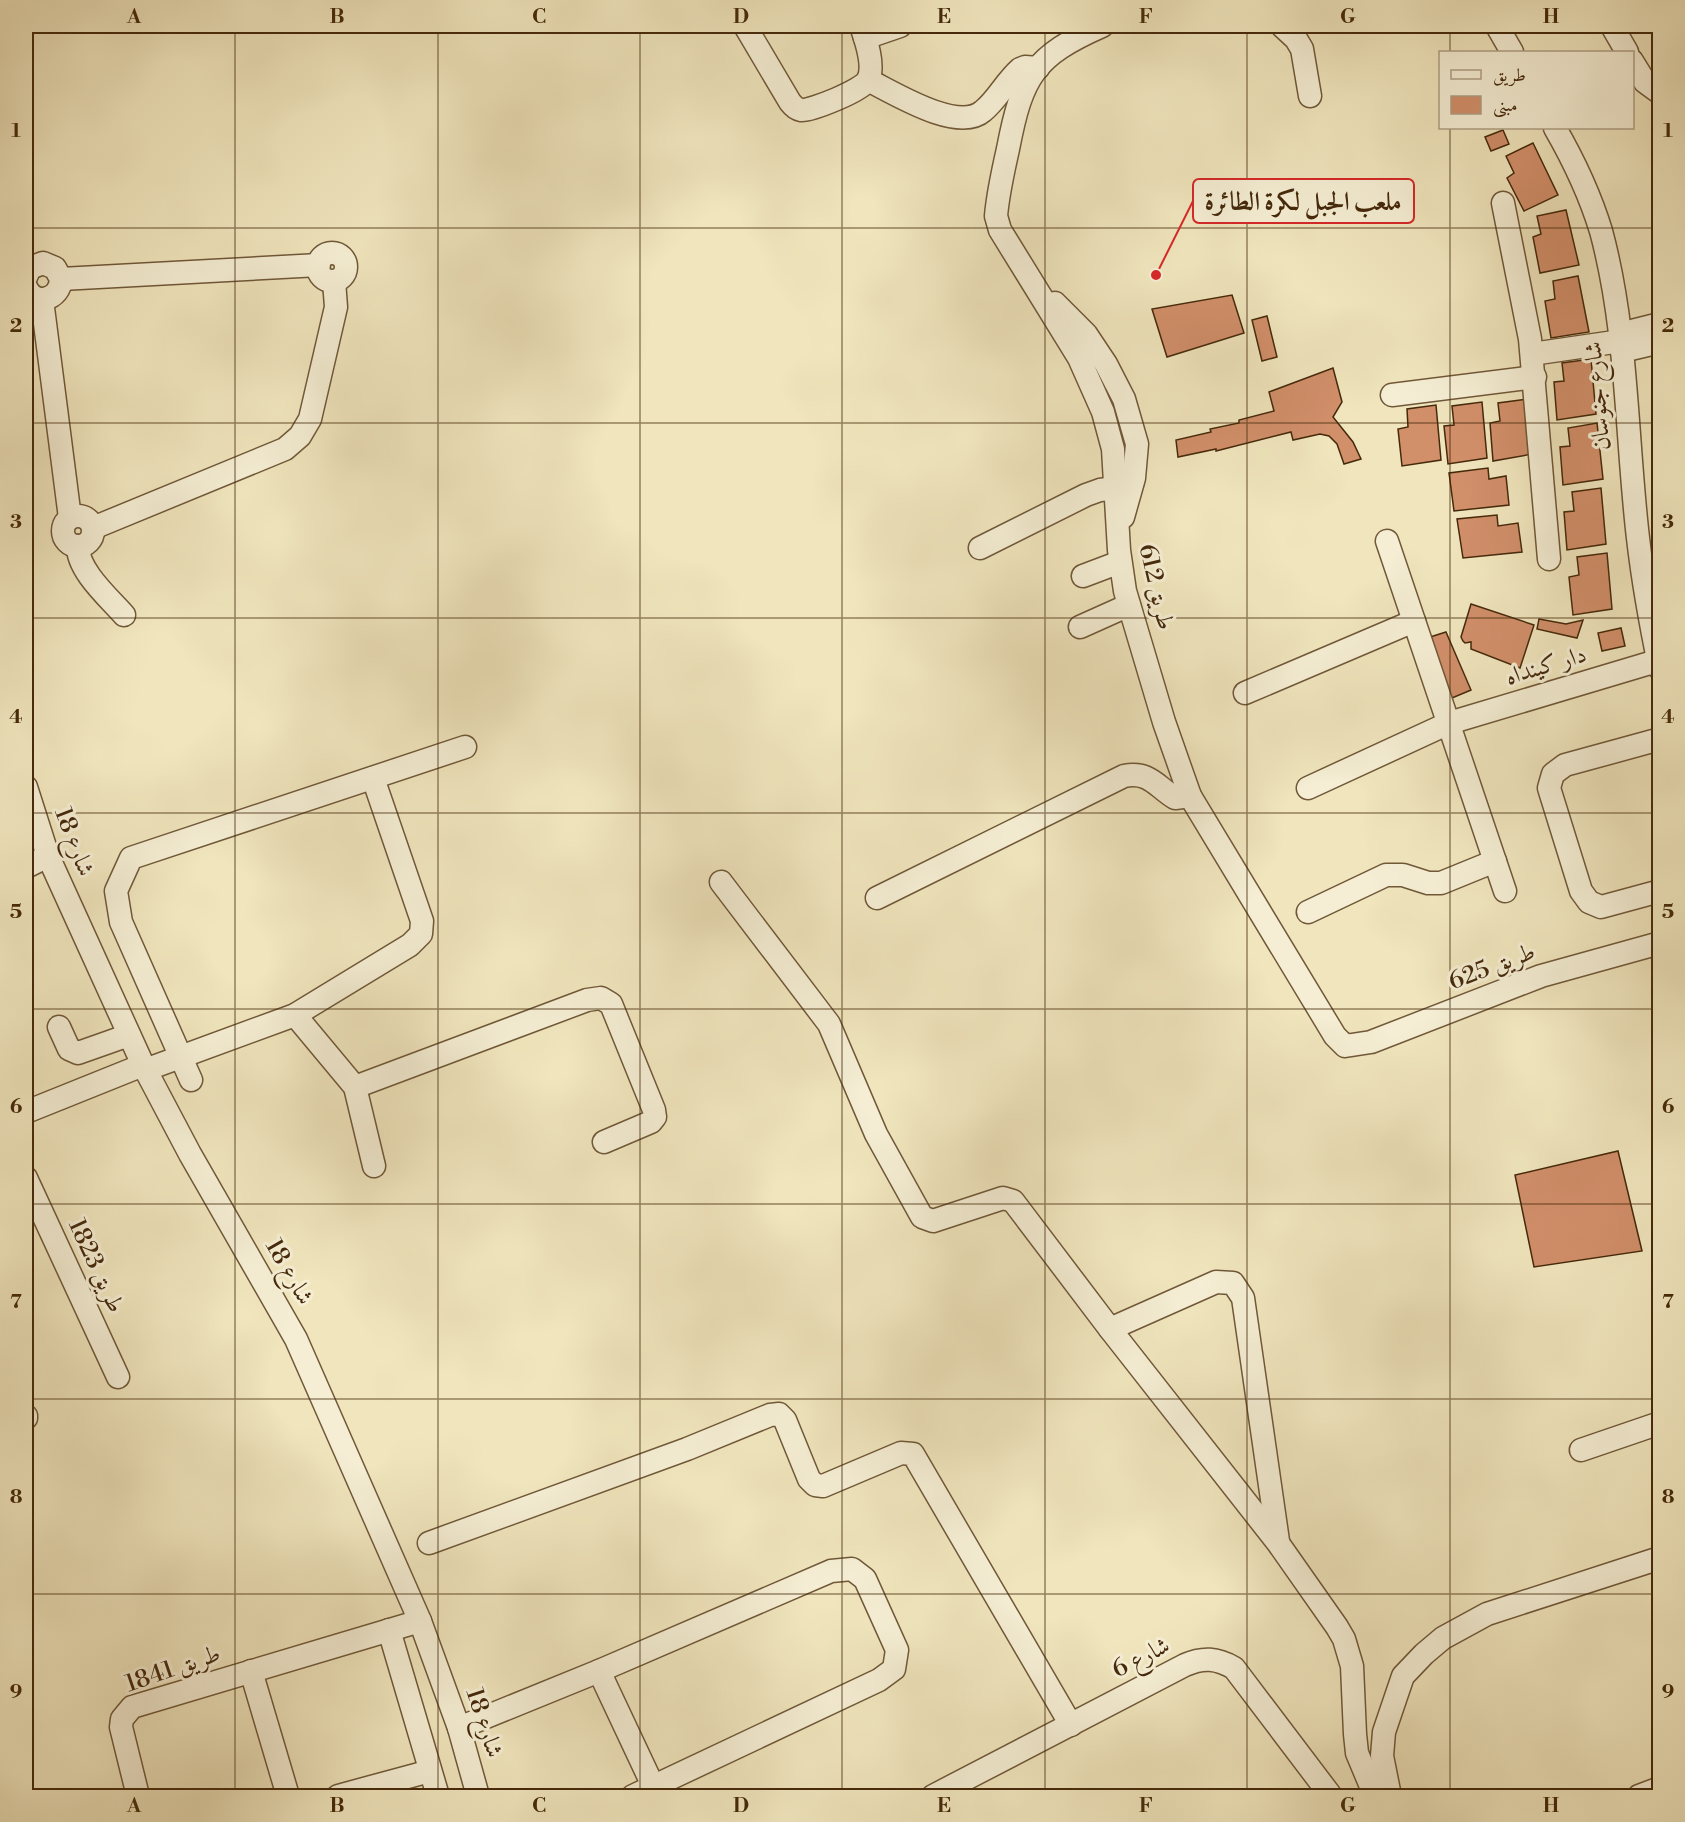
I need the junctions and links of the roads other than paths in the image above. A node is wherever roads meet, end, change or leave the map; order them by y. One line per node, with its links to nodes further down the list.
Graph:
1 (745, 26): 12 (street)
2 (900, 26): 7 (street)
3 (1102, 26): 11 (street)
4 (1282, 26): 14 (street)
5 (1497, 26): 8 (street)
6 (1612, 26): 9 (street)
7 (863, 32): 12 (street)
8 (1511, 51)
9 (1626, 51)
10 (1634, 64): 13 (street)
11 (1038, 68): 12 (street); 17 (street, طريق 612)
12 (868, 80)
13 (1659, 93)
14 (1310, 96)
15 (1556, 129): 21 (street, شارع جنوسان)
16 (1503, 203): 23 (street)
17 (1027, 275): 26 (street, طريق 612); 29 (street)
18 (61, 279): 19 (street); 19 (street); 28 (street)
19 (29, 282): 27 (street)
20 (1659, 324): 21 (street)
21 (1621, 342): 22 (street); 23 (street); 33 (street, شارع جنوسان)
22 (1659, 342)
23 (1532, 354): 24 (street)
24 (1535, 376): 25 (street); 34 (street)
25 (1392, 395)
26 (1115, 488): 29 (street, طريق 612); 32 (street)
27 (70, 518): 28 (street); 31 (street)
28 (93, 528): 31 (street)
29 (1118, 538): 35 (street, طريق 612)
30 (1387, 541): 39 (street)
31 (78, 546): 38 (street)
32 (980, 548)
33 (1650, 548): 41 (street, شارع جنوسان)
34 (1549, 560)
35 (1120, 562): 36 (street); 37 (street, طريق 612)
36 (1083, 576)
37 (1130, 605): 40 (street); 50 (street, طريق 612)
38 (124, 615)
39 (1414, 621): 43 (street); 44 (street)
40 (1080, 627)
41 (1657, 636): 42 (street, شارع جنوسان)
42 (1659, 663): 44 (street, دار كينداه)
43 (1245, 693)
44 (1449, 723): 49 (street, دار كينداه); 52 (street)
45 (1659, 739): 56 (street)
46 (465, 747): 47 (street)
47 (373, 778): 60 (street); 64 (street)
48 (26, 787): 51 (street, شارع 18)
49 (1308, 788)
50 (1190, 796): 57 (street); 63 (street, طريق 612)
51 (48, 856): 53 (street); 62 (street, شارع 18)
52 (1496, 861): 55 (street); 58 (street)
53 (26, 867)
54 (721, 882): 72 (street)
55 (1505, 891)
56 (1659, 891)
57 (877, 898)
58 (1308, 912)
59 (1659, 943): 63 (street, طريق 625)
60 (296, 1015): 64 (street); 67 (street)
61 (59, 1027): 62 (street)
62 (129, 1035): 65 (street, شارع 18)
63 (1345, 1046)
64 (180, 1056): 65 (street); 66 (street)
65 (144, 1067): 68 (street); 79 (street, شارع 18)
66 (191, 1080)
67 (355, 1088): 69 (street); 70 (street)
68 (26, 1112)
69 (604, 1142)
70 (374, 1166)
71 (26, 1178): 73 (street, طريق 1823)
72 (1110, 1329): 76 (street); 76 (street)
73 (118, 1377)
74 (1659, 1424): 75 (street)
75 (1581, 1450)
76 (1278, 1542): 95 (street)
77 (429, 1543): 83 (street)
78 (1659, 1558): 96 (street)
79 (420, 1621): 80 (street, طريق 1841); 84 (street, شارع 18)
80 (389, 1630): 81 (street, طريق 1841); 85 (street)
81 (251, 1671): 88 (street, طريق 1841); 89 (street, طريق 1841)
82 (599, 1671): 84 (street); 87 (street); 87 (street)
83 (1071, 1725): 93 (street, شارع 6); 94 (street, شارع 6)
84 (459, 1728): 92 (street, شارع 18)
85 (430, 1771): 90 (street); 91 (street)
86 (1659, 1788): 97 (street)
87 (643, 1792)
88 (138, 1797)
89 (288, 1797)
90 (338, 1797)
91 (438, 1797)
92 (478, 1797)
93 (933, 1797)
94 (1331, 1797)
95 (1376, 1797)
96 (1390, 1797)
97 (1639, 1797)

